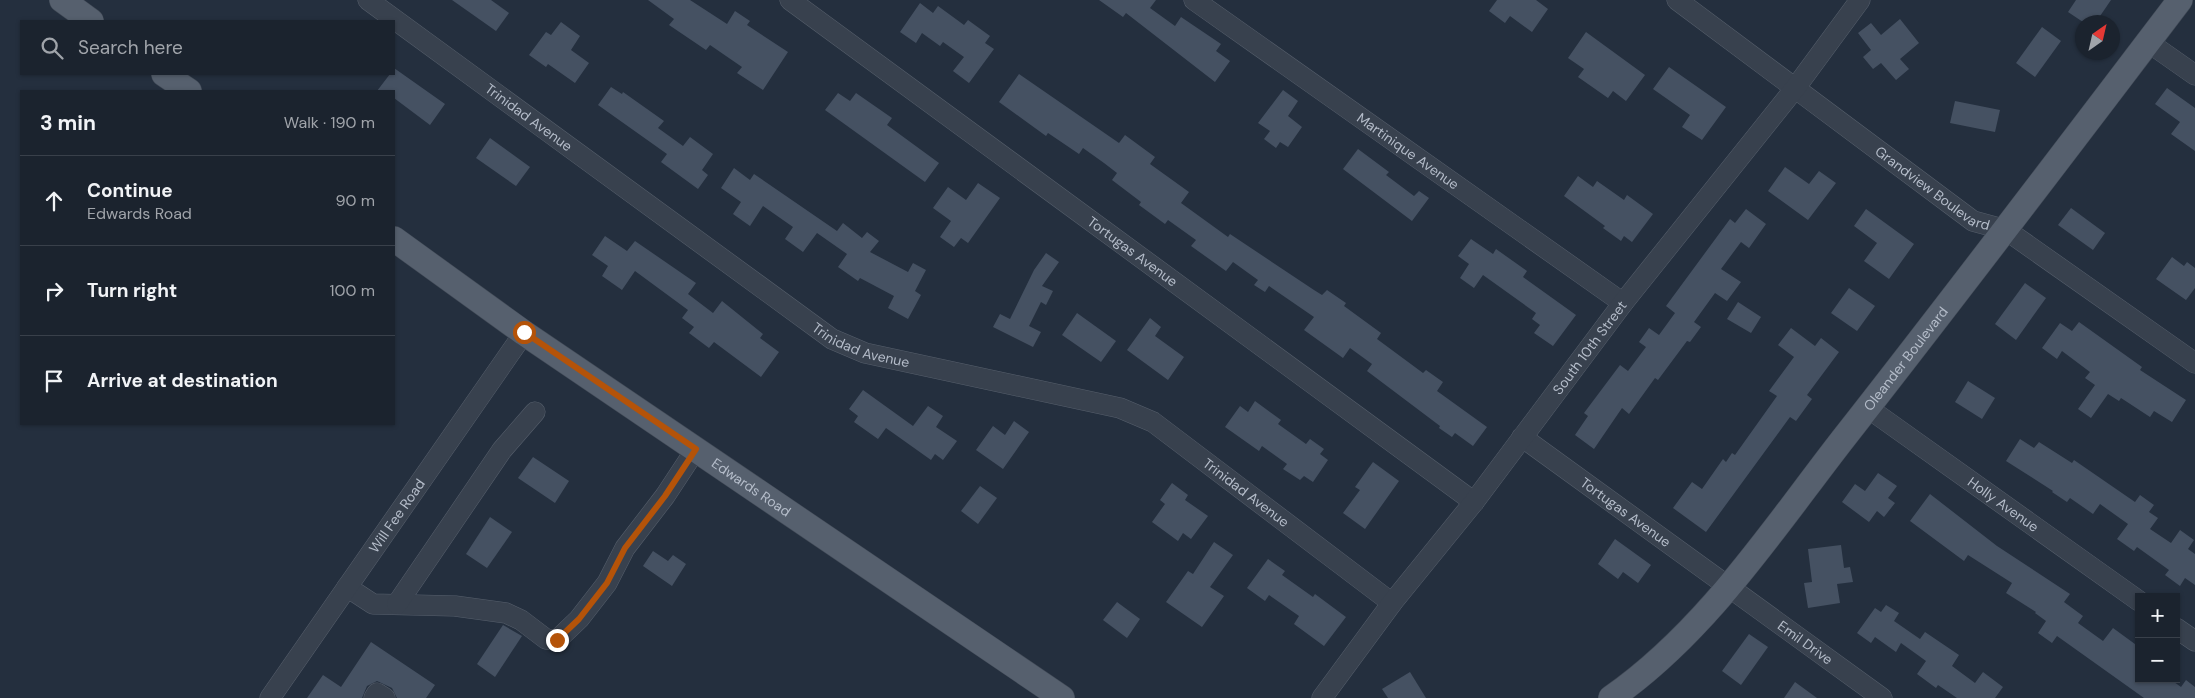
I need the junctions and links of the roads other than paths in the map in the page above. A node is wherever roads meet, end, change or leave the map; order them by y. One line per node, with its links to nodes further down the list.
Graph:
1 (62, 0): 8 (main road)
2 (368, 0): 27 (street, Trinidad Avenue)
3 (790, 0): 23 (street, Tortugas Avenue)
4 (1194, 0): 16 (street, Martinique Avenue)
5 (1677, 0): 12 (street, Grandview Boulevard)
6 (1860, 0): 12 (street, South 10th Street)
7 (2180, 0): 9 (main road, Oleander Boulevard)
8 (90, 20)
9 (2148, 42): 11 (street); 14 (main road, Oleander Boulevard)
10 (165, 75): 13 (main road)
11 (2195, 75)
12 (1796, 87): 14 (street, Grandview Boulevard); 16 (street, South 10th Street)
13 (187, 90)
14 (2006, 230): 18 (street, Grandview Boulevard); 19 (main road, Oleander Boulevard)
15 (395, 240): 17 (main road, Edwards Road)
16 (1623, 303): 21 (street, South 10th Street)
17 (524, 332): 22 (main road, Edwards Road); 24 (street, Will Fee Road)
18 (2195, 363)
19 (1868, 408): 25 (main road, Oleander Boulevard); 26 (street, Holly Avenue)
20 (535, 412): 28 (street)
21 (1522, 437): 23 (street, South 10th Street); 25 (street, Tortugas Avenue)
22 (696, 449): 28 (street); 34 (main road, Edwards Road)
23 (1474, 502): 27 (street, South 10th Street)
24 (347, 587): 28 (street); 31 (street, Will Fee Road)
25 (1728, 587): 36 (main road, Oleander Boulevard); 37 (street, Emil Drive)
26 (2135, 598)
27 (1392, 603): 35 (street, South 10th Street)
28 (397, 604)
29 (2180, 631): 30 (street)
30 (2195, 641)
31 (270, 698)
32 (374, 698): 33 (street)
33 (385, 698)
34 (1062, 698)
35 (1322, 698)
36 (1611, 698)
37 (1882, 698)

